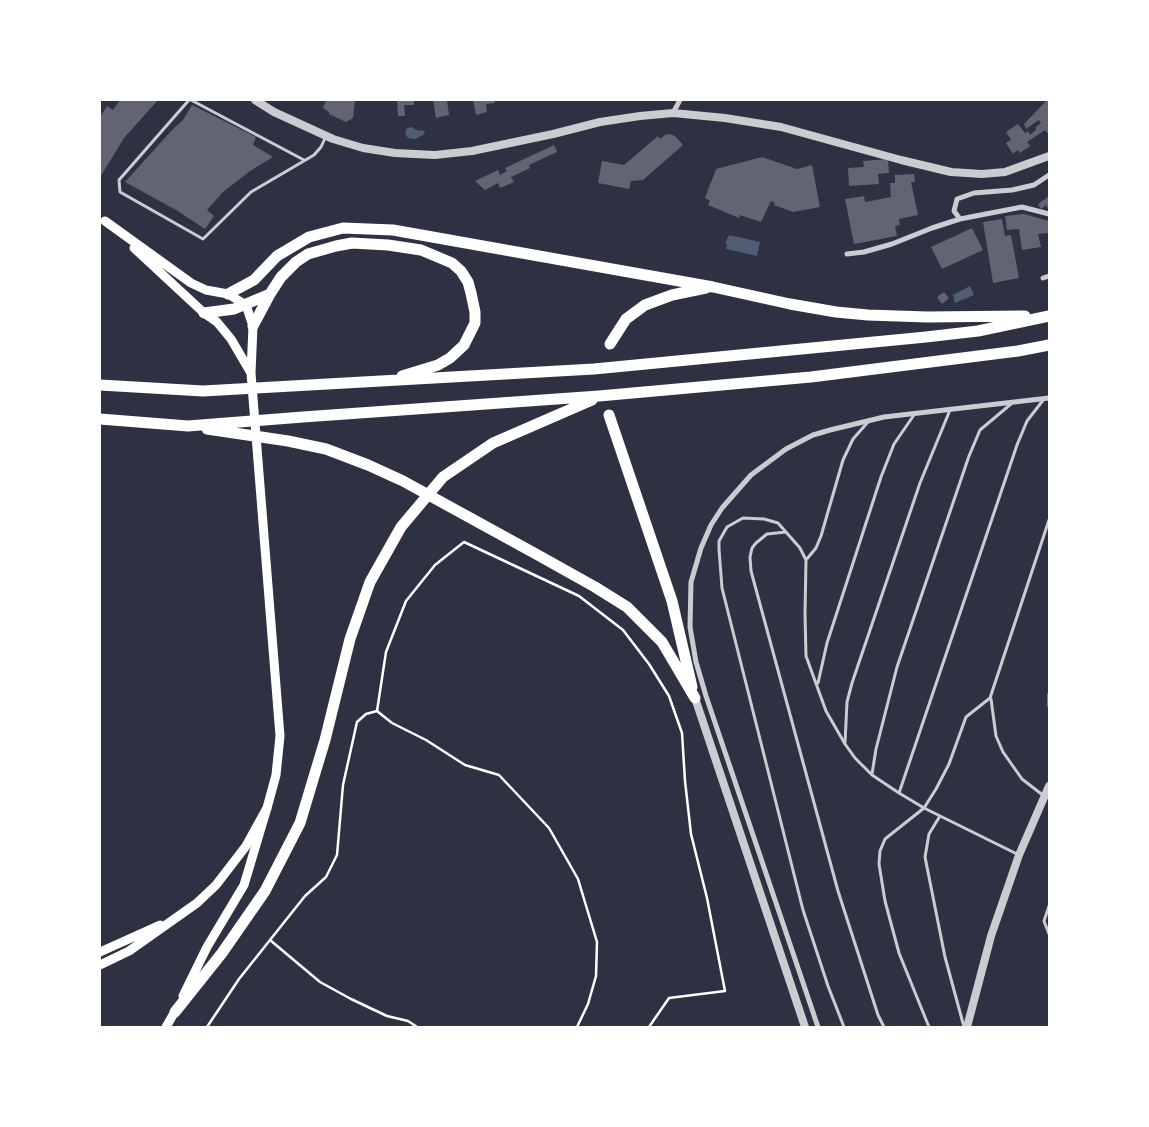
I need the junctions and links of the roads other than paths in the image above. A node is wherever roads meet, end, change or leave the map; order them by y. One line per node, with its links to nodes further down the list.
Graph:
1 (190, 100): 7 (lane); 7 (lane)
2 (255, 100): 5 (street)
3 (680, 100): 4 (street)
4 (673, 114): 5 (street); 6 (street)
5 (327, 136): 7 (lane)
6 (1049, 156)
7 (304, 160)
8 (1049, 175): 11 (street)
9 (1049, 214): 11 (street)
10 (102, 219): 14 (main road); 17 (main road)
11 (960, 219): 12 (street)
12 (847, 254)
13 (713, 286): 14 (highway); 18 (highway); 20 (highway)
14 (228, 294): 16 (main road)
15 (270, 294): 16 (highway); 19 (highway); 23 (highway)
16 (246, 305): 17 (highway); 19 (main road)
17 (204, 313): 22 (main road)
18 (1049, 316): 23 (highway)
19 (253, 326): 22 (main road)
20 (610, 344)
21 (1049, 344): 25 (highway)
22 (251, 373): 47 (main road)
23 (384, 382): 24 (highway)
24 (100, 385)
25 (599, 396): 33 (highway); 56 (highway)
26 (1047, 398): 27 (street); 45 (lane)
27 (1011, 403): 28 (street); 43 (lane)
28 (950, 410): 29 (street); 42 (lane)
29 (914, 414): 32 (street); 37 (lane)
30 (609, 416): 39 (highway)
31 (100, 420): 33 (highway)
32 (869, 420): 36 (lane); 59 (street)
33 (188, 426): 39 (highway)
34 (1049, 520): 40 (lane)
35 (786, 532): 36 (lane); 60 (lane); 61 (lane)
36 (806, 560): 37 (lane)
37 (818, 684): 42 (lane)
38 (1049, 694): 41 (lane)
39 (695, 698): 58 (street)
40 (990, 698): 46 (lane); 48 (lane)
41 (1049, 706)
42 (845, 744): 43 (lane)
43 (872, 774): 45 (lane)
44 (1049, 786): 46 (street)
45 (899, 793): 48 (lane)
46 (1044, 796): 50 (street)
47 (267, 808): 52 (main road); 56 (main road)
48 (924, 808): 49 (lane); 62 (lane)
49 (940, 816): 50 (lane); 63 (lane)
50 (1019, 855): 63 (street)
51 (1049, 906): 53 (lane)
52 (176, 918): 54 (main road); 55 (main road)
53 (1049, 934)
54 (100, 952)
55 (100, 965)
56 (176, 1012): 57 (main road)
57 (166, 1027)
58 (806, 1027)
59 (818, 1027)
60 (844, 1027)
61 (884, 1027)
62 (929, 1027)
63 (965, 1027)

